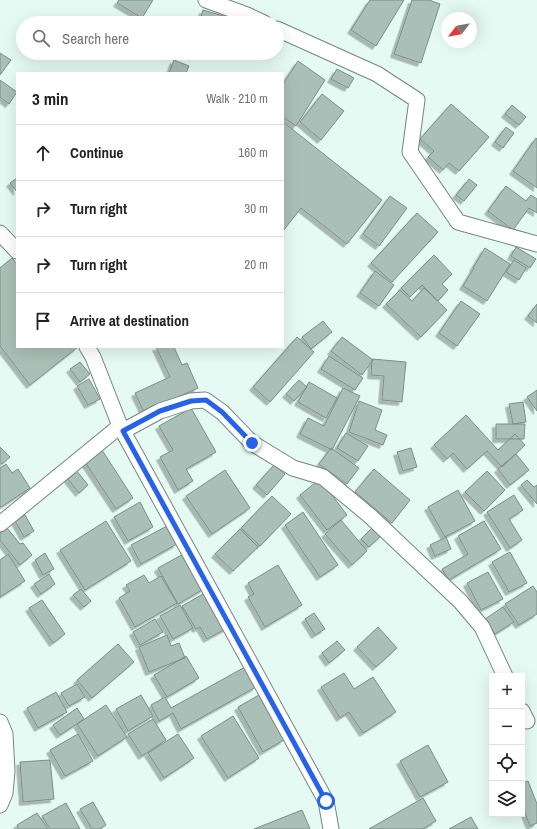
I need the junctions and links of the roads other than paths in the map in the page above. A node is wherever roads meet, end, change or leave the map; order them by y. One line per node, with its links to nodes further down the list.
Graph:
1 (206, 0): 2 (street)
2 (248, 16)
3 (284, 32): 5 (street)
4 (0, 232): 6 (street)
5 (537, 244)
6 (16, 250)
7 (88, 348): 8 (street)
8 (121, 429): 9 (street); 10 (street); 13 (street)
9 (0, 524)
10 (504, 673)
11 (0, 722): 12 (street)
12 (0, 805)
13 (331, 829)

